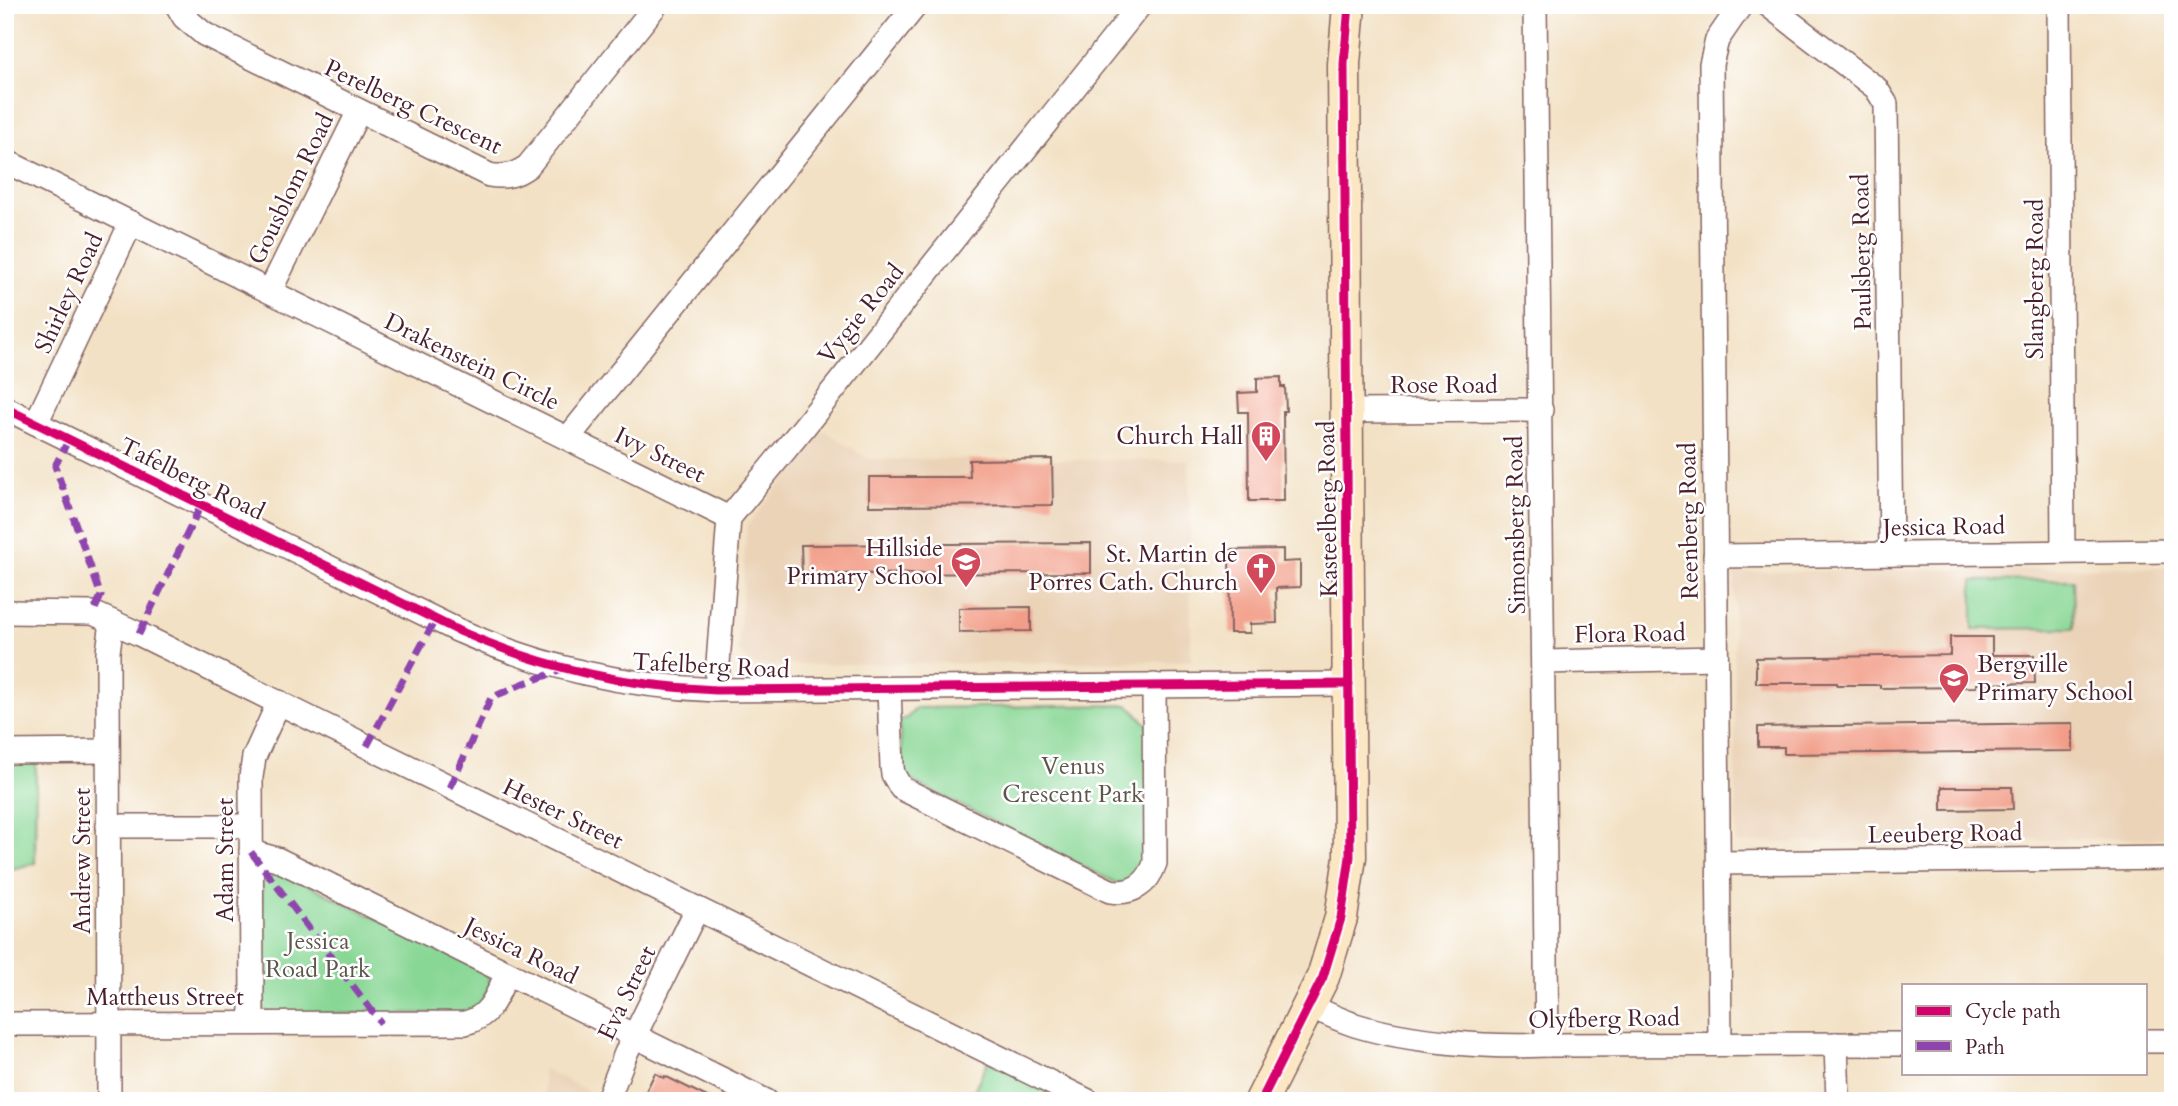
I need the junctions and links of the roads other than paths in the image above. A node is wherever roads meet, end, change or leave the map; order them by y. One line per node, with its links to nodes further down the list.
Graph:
1 (177, 5): 10 (street, Perelberg Crescent)
2 (656, 5): 10 (street, Perelberg Crescent)
3 (916, 5): 18 (street, Drakenstein Circle)
4 (1140, 5): 19 (street, Vygie Road)
5 (1349, 5): 15 (street, Kasteelberg Road)
6 (1535, 5): 16 (street, Simonsberg Road)
7 (1741, 5): 23 (street, Reenberg Road)
8 (1768, 5): 22 (street, Paulsberg Road)
9 (2059, 5): 21 (street, Slangberg Road)
10 (359, 111): 13 (street, Gousblom Road)
11 (5, 161): 12 (street, Drakenstein Circle)
12 (131, 223): 13 (street, Drakenstein Circle); 17 (street, Shirley Road)
13 (270, 291): 18 (street, Drakenstein Circle)
14 (5, 408): 17 (street, Tafelberg Road)
15 (1347, 411): 16 (street, Rose Road); 28 (street, Kasteelberg Road)
16 (1541, 411): 27 (street, Simonsberg Road)
17 (36, 423): 31 (street, Tafelberg Road)
18 (568, 439): 19 (street, Ivy Street)
19 (729, 518): 31 (street)
20 (2173, 551): 21 (street, Jessica Road)
21 (2063, 552): 22 (street, Jessica Road)
22 (1891, 554): 23 (street, Jessica Road)
23 (1715, 556): 26 (street, Reenberg Road)
24 (5, 612): 25 (street, Hester Street)
25 (112, 622): 32 (street, Hester Street); 33 (street, Andrew Street)
26 (1716, 658): 27 (street, Flora Road); 39 (street, Reenberg Road)
27 (1544, 662): 52 (street, Simonsberg Road)
28 (1349, 684): 29 (street, Tafelberg Road); 42 (street, Kasteelberg Road)
29 (1154, 685): 30 (street, Tafelberg Road); 30 (street)
30 (889, 689): 31 (street, Tafelberg Road)
31 (716, 690)
32 (279, 702): 36 (street, Adam Street); 40 (street, Hester Street)
33 (108, 751): 34 (street); 35 (street, Andrew Street)
34 (5, 752)
35 (108, 826): 36 (street); 43 (street, Andrew Street)
36 (250, 826): 37 (street, Adam Street)
37 (251, 852): 41 (street, Jessica Road); 44 (street, Adam Street)
38 (2173, 858): 39 (street, Leeuberg Road)
39 (1718, 863): 49 (street, Reenberg Road)
40 (697, 909): 46 (street, Eva Street); 56 (street, Hester Street)
41 (507, 973): 44 (street, Mattheus Street); 46 (street, Jessica Road)
42 (1310, 1006): 52 (street, Olyfberg Road); 57 (street, Kasteelberg Road)
43 (109, 1023): 44 (street, Mattheus Street); 45 (street, Mattheus Street); 53 (street, Andrew Street)
44 (249, 1023)
45 (5, 1024)
46 (635, 1036): 54 (street, Eva Street); 55 (street, Jessica Road)
47 (2146, 1041): 48 (street)
48 (2173, 1041)
49 (1720, 1044): 50 (street, Olyfberg Road); 52 (street, Olyfberg Road)
50 (1836, 1044): 51 (street, Olyfberg Road); 58 (street)
51 (1902, 1044)
52 (1548, 1045)
53 (109, 1101)
54 (607, 1101)
55 (766, 1101)
56 (1087, 1101)
57 (1261, 1101)
58 (1838, 1101)

